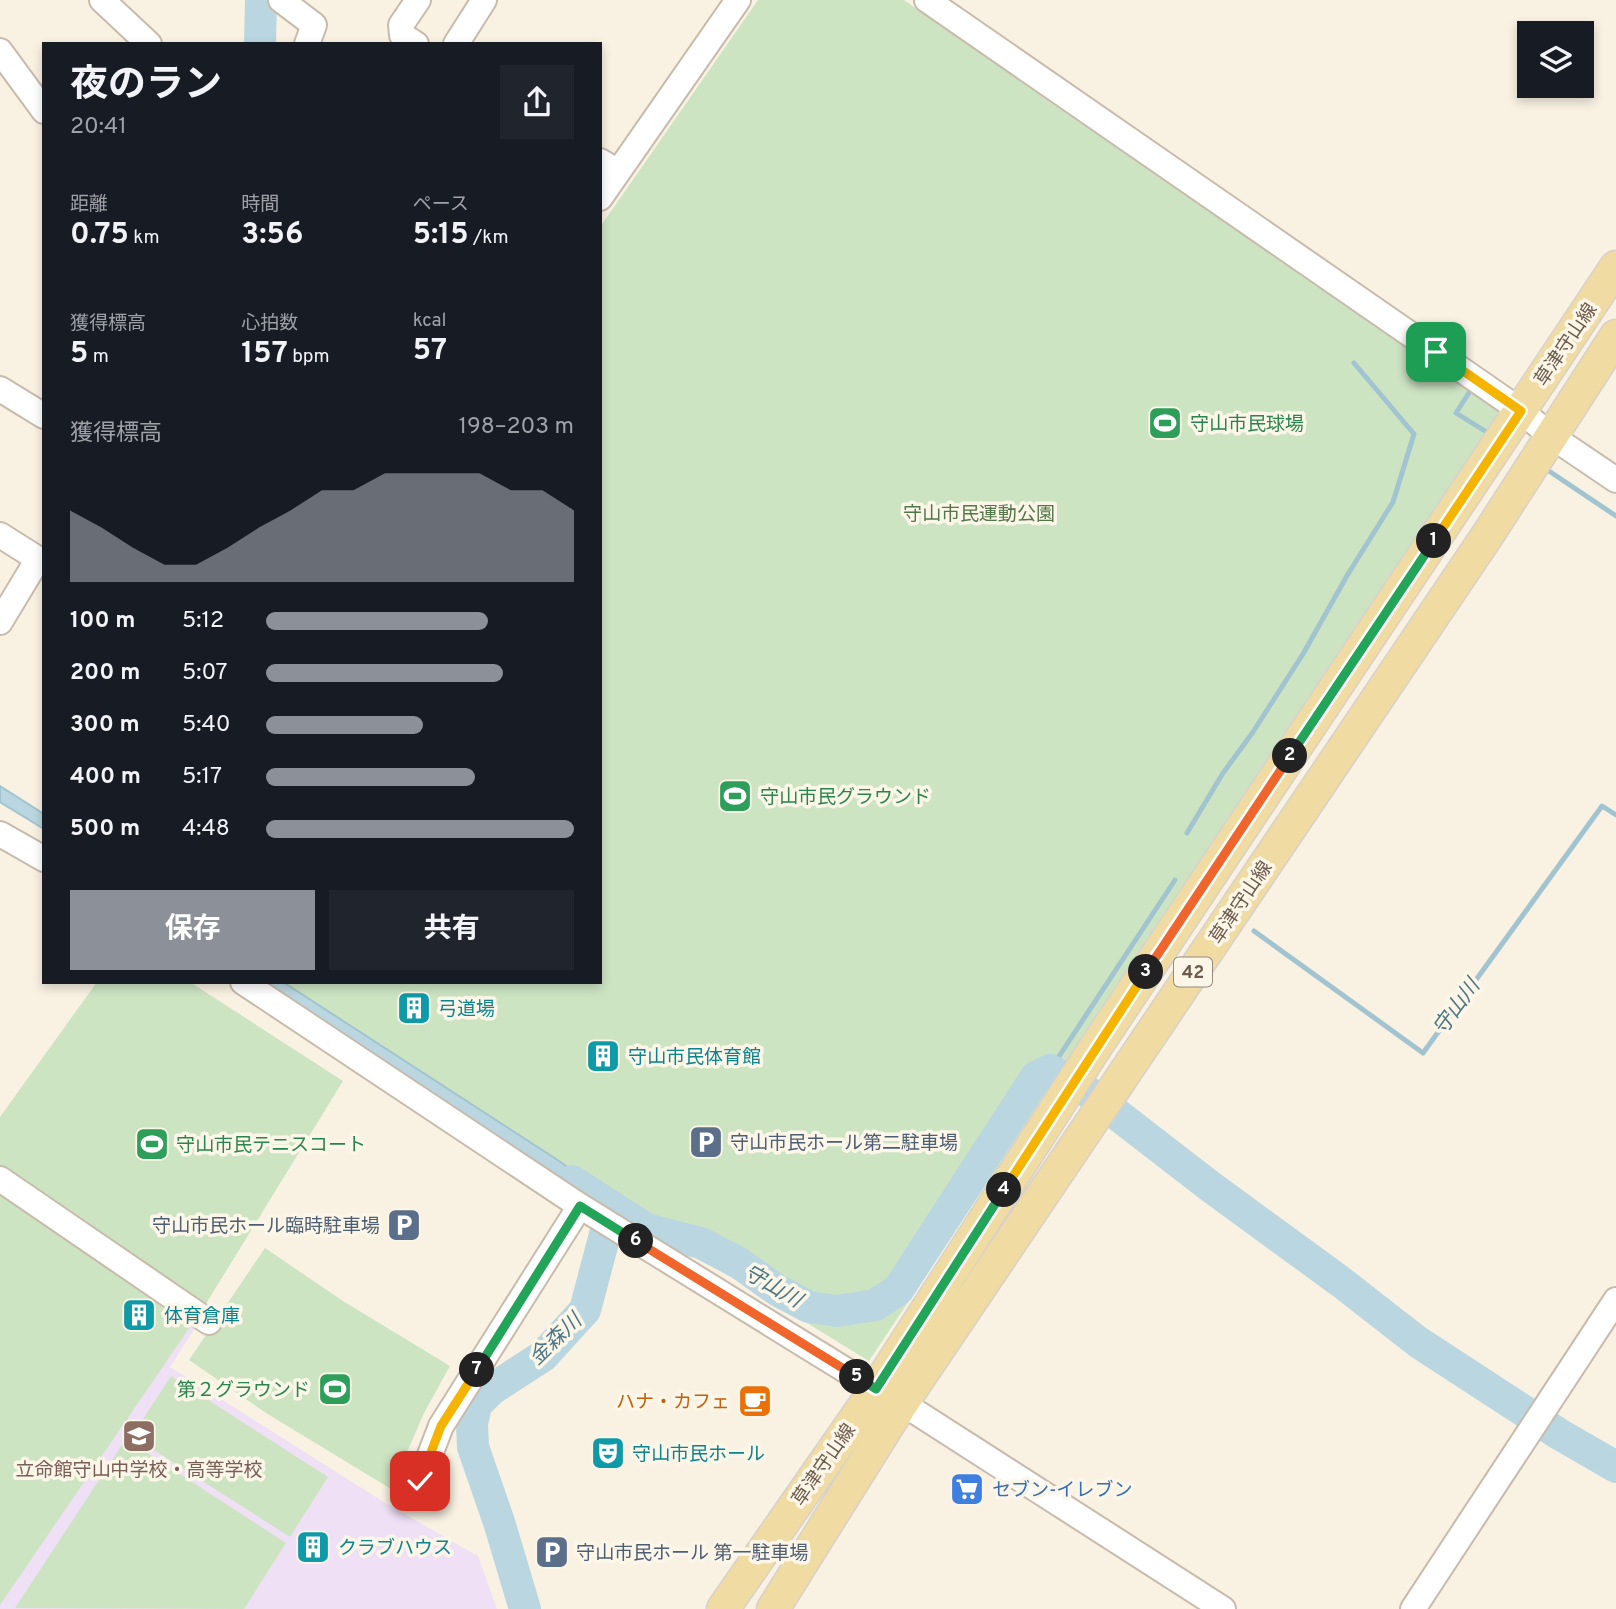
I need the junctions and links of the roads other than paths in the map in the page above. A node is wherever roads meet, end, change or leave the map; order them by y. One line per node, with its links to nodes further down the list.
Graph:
1 (103, 0): 7 (street)
2 (281, 0): 8 (street)
3 (418, 0): 9 (street)
4 (484, 0): 10 (street)
5 (738, 0): 13 (street)
6 (926, 0): 18 (street)
7 (147, 42)
8 (308, 42)
9 (413, 42)
10 (457, 42)
11 (0, 51): 12 (street)
12 (42, 108)
13 (609, 166): 14 (street)
14 (602, 191)
15 (1616, 267): 18 (main road, 草津守山線 / 42)
16 (1616, 336): 20 (main road, 草津守山線 / 42)
17 (0, 389): 19 (street)
18 (1521, 411): 20 (street); 31 (main road, 草津守山線 / 42)
19 (42, 415)
20 (1551, 436): 21 (street); 31 (main road, 草津守山線 / 42)
21 (1616, 480)
22 (0, 535): 23 (street)
23 (0, 622)
24 (0, 834): 25 (street)
25 (42, 858)
26 (246, 984): 28 (street)
27 (0, 1180): 30 (street)
28 (587, 1210): 31 (street); 32 (street)
29 (1616, 1300): 36 (street)
30 (209, 1322)
31 (889, 1396): 33 (main road, 草津守山線 / 42); 34 (main road, 草津守山線 / 42); 35 (street)
32 (420, 1481)
33 (723, 1609)
34 (774, 1609)
35 (1223, 1609)
36 (1413, 1609)

